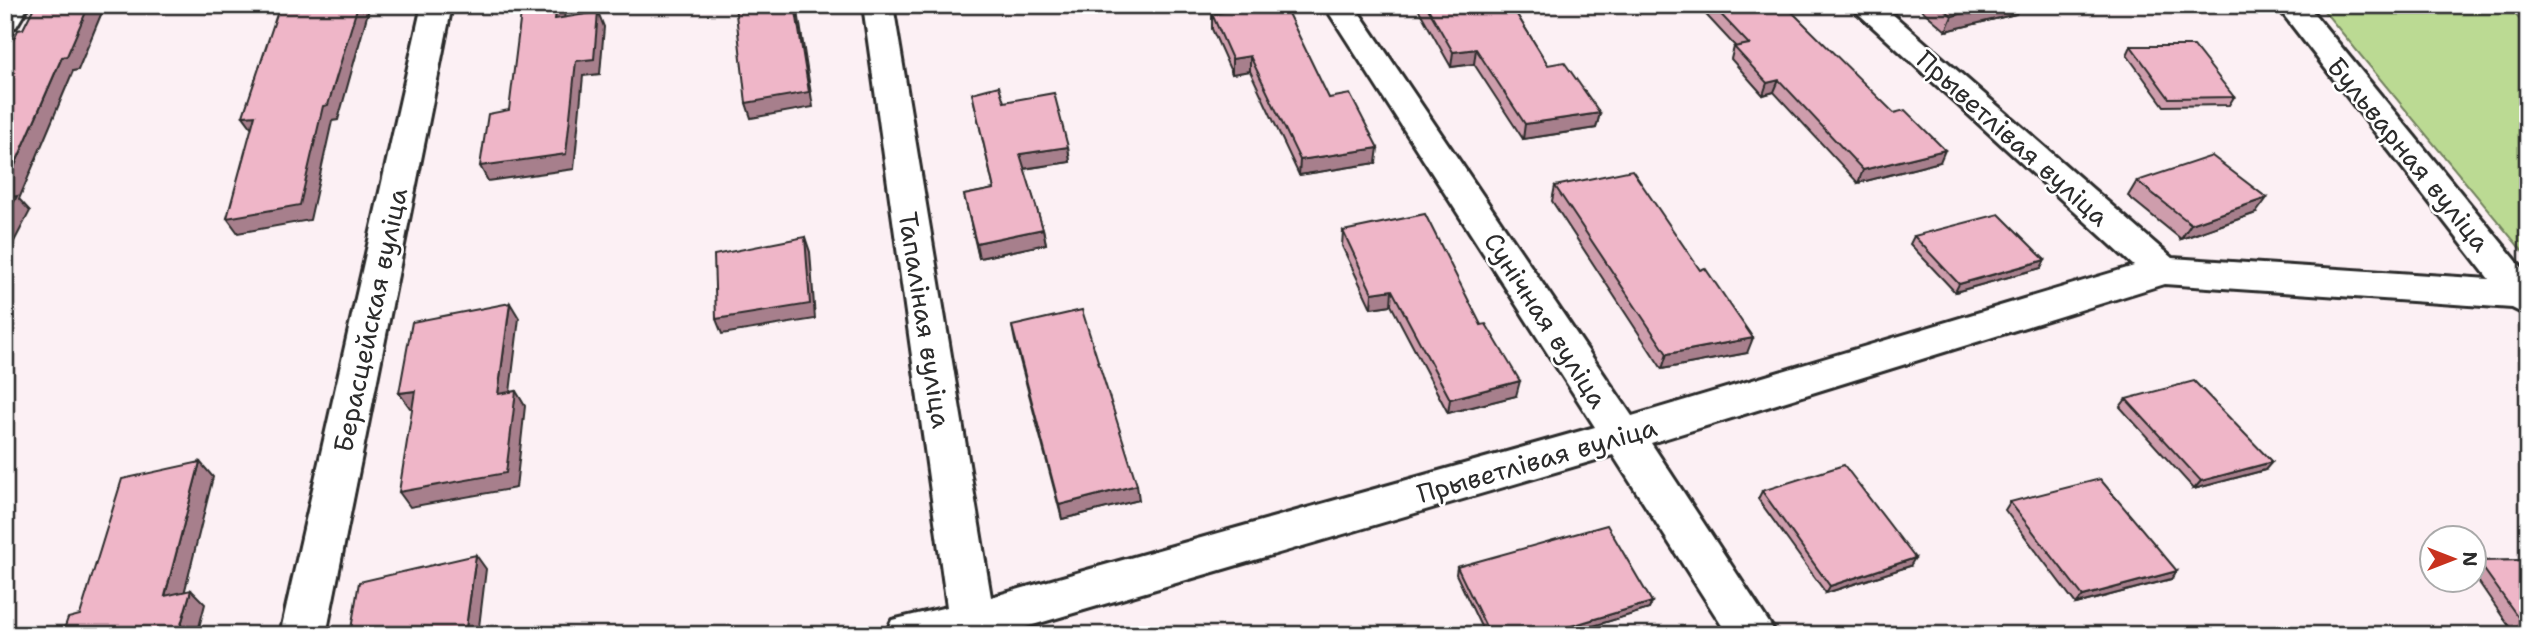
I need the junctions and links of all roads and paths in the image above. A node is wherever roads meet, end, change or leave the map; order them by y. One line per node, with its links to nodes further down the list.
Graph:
1 (14, 5): 7 (street)
2 (436, 5): 12 (street, Берасцейская вуліца)
3 (877, 5): 11 (street, Тапаліная вуліца)
4 (1339, 5): 10 (street, Сунічная вуліца)
5 (1864, 5): 8 (street, Прыветлівая вуліца)
6 (2291, 5): 9 (street, Бульварная вуліца)
7 (5, 20)
8 (2163, 271): 9 (street, Прыветлівая вуліца); 10 (street, Прыветлівая вуліца)
9 (2525, 299)
10 (1621, 436): 11 (street, Прыветлівая вуліца); 14 (street, Сунічная вуліца)
11 (972, 629): 13 (street, Прыветлівая вуліца)
12 (303, 635)
13 (908, 635)
14 (1754, 635)

